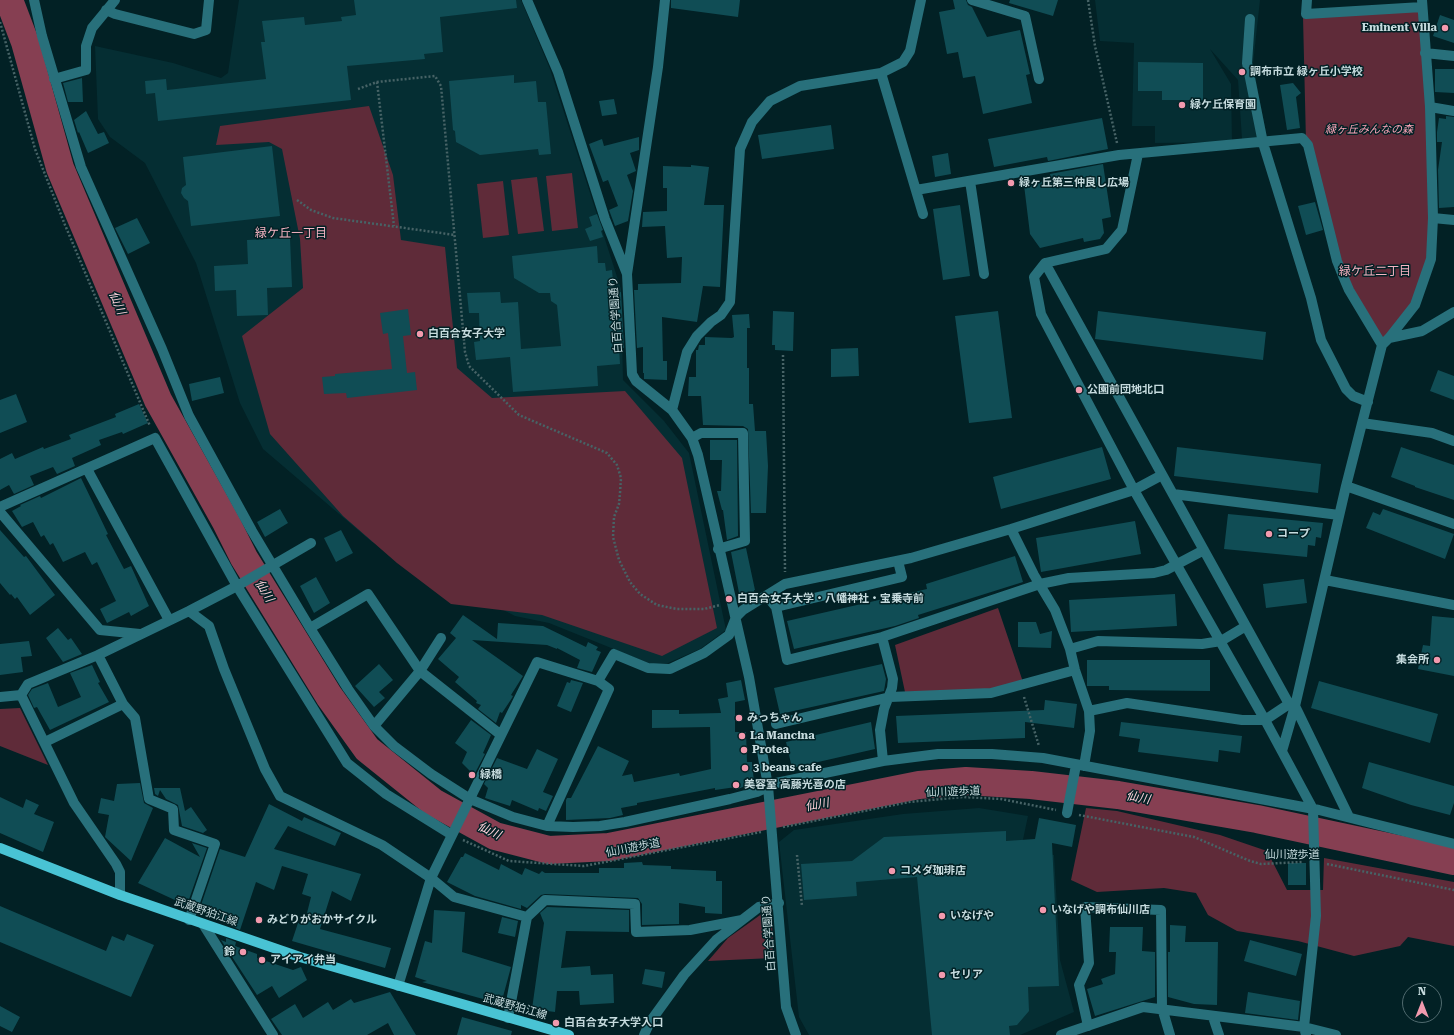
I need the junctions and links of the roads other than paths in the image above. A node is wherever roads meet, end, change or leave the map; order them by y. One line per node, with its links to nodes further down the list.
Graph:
1 (34, 0): 15 (street)
2 (115, 0): 10 (street)
3 (209, 0): 10 (street)
4 (527, 0): 27 (street, 白百合学園通り)
5 (665, 0): 27 (street)
6 (921, 0): 14 (street)
7 (972, 0): 16 (street)
8 (1307, 0): 9 (street)
9 (1422, 3): 12 (street)
10 (106, 10): 15 (street)
11 (1250, 19): 19 (street)
12 (1425, 53): 13 (street); 17 (street)
13 (1454, 56)
14 (881, 73): 22 (street); 32 (street)
15 (54, 79): 51 (street)
16 (1039, 79)
17 (1430, 107): 18 (street); 24 (street)
18 (1454, 111)
19 (1263, 143): 20 (street); 30 (street); 31 (street)
20 (1138, 154): 21 (street); 26 (street)
21 (970, 181): 22 (street); 28 (street)
22 (916, 190): 23 (street)
23 (923, 214)
24 (1433, 218): 25 (street); 30 (street)
25 (1454, 220)
26 (1045, 263): 37 (street); 39 (street)
27 (627, 274): 32 (street, 白百合学園通り)
28 (984, 274)
29 (1454, 312): 30 (street)
30 (1386, 341): 31 (street)
31 (1368, 402): 33 (street)
32 (672, 410): 34 (street, 白百合学園通り)
33 (1362, 423): 35 (street); 38 (street)
34 (692, 438): 47 (street, 白百合学園通り); 47 (street)
35 (1454, 441)
36 (87, 469): 41 (street); 53 (street); 60 (street)
37 (1162, 475): 39 (street); 40 (street)
38 (1346, 486): 43 (street); 44 (street)
39 (1134, 490): 45 (street); 50 (street)
40 (1173, 494): 43 (street); 48 (street)
41 (0, 508)
42 (0, 512): 63 (street)
43 (1339, 514): 52 (street)
44 (1454, 524)
45 (1011, 529): 49 (street); 54 (street)
46 (311, 543): 51 (street)
47 (718, 549): 59 (street, 白百合学園通り)
48 (1204, 550): 50 (street); 61 (street)
49 (898, 561): 55 (street); 57 (street)
50 (1178, 565): 54 (street); 66 (street)
51 (269, 567): 53 (street); 62 (street)
52 (1324, 580): 56 (street); 76 (street)
53 (240, 584): 58 (street); 92 (street)
54 (1040, 584): 64 (street); 67 (street)
55 (767, 596): 57 (street); 59 (street)
56 (1454, 605)
57 (776, 607): 64 (street)
58 (189, 611): 60 (street); 95 (street)
59 (736, 617): 71 (street); 86 (street, 白百合学園通り)
60 (169, 620): 63 (street)
61 (1246, 626): 66 (street); 76 (street)
62 (310, 628): 70 (street); 80 (street)
63 (140, 634): 68 (street)
64 (882, 637): 74 (street)
65 (441, 638): 70 (street)
66 (1221, 641): 67 (street); 78 (street)
67 (1070, 649): 69 (street)
68 (98, 655): 72 (street); 75 (street)
69 (1075, 670): 74 (street); 77 (street)
70 (420, 671): 80 (street); 81 (street)
71 (598, 681): 81 (street); 91 (street)
72 (21, 695): 73 (street); 82 (street)
73 (0, 697)
74 (890, 697): 79 (street); 84 (street)
75 (123, 704): 82 (street); 99 (street)
76 (1292, 705): 78 (street); 83 (street); 90 (street)
77 (1089, 711): 78 (street); 85 (street)
78 (1265, 720): 83 (street)
79 (776, 724)
80 (374, 726): 87 (street)
81 (501, 735): 87 (street)
82 (45, 742): 96 (street)
83 (1282, 751): 88 (street)
84 (883, 761): 85 (street); 86 (street)
85 (1080, 766): 88 (street); 89 (street)
86 (769, 790): 91 (street); 97 (street, 白百合学園通り)
87 (469, 802): 91 (street); 92 (street)
88 (1313, 809): 90 (street); 107 (street)
89 (1068, 812)
90 (1349, 817): 93 (street)
91 (547, 826)
92 (452, 835): 95 (street)
93 (1454, 844)
94 (0, 848): 96 (main road, 武蔵野狛江線)
95 (431, 878): 98 (street); 102 (street)
96 (120, 895): 99 (main road, 武蔵野狛江線)
97 (779, 903): 100 (street); 111 (street, 白百合学園通り)
98 (527, 917): 100 (street); 105 (street)
99 (189, 920): 101 (main road, 武蔵野狛江線)
100 (742, 920): 110 (street)
101 (203, 924): 102 (main road, 武蔵野狛江線); 108 (street)
102 (398, 986): 105 (main road, 武蔵野狛江線)
103 (1162, 1008): 104 (street); 106 (street); 106 (street); 113 (street)
104 (1213, 1016): 107 (street); 114 (street)
105 (508, 1018): 109 (main road, 武蔵野狛江線)
106 (1088, 1026): 112 (street)
107 (1305, 1031): 115 (street)
108 (272, 1035)
109 (569, 1035)
110 (644, 1035)
111 (796, 1035)
112 (1061, 1035)
113 (1170, 1035)
114 (1219, 1035)
115 (1336, 1035)

